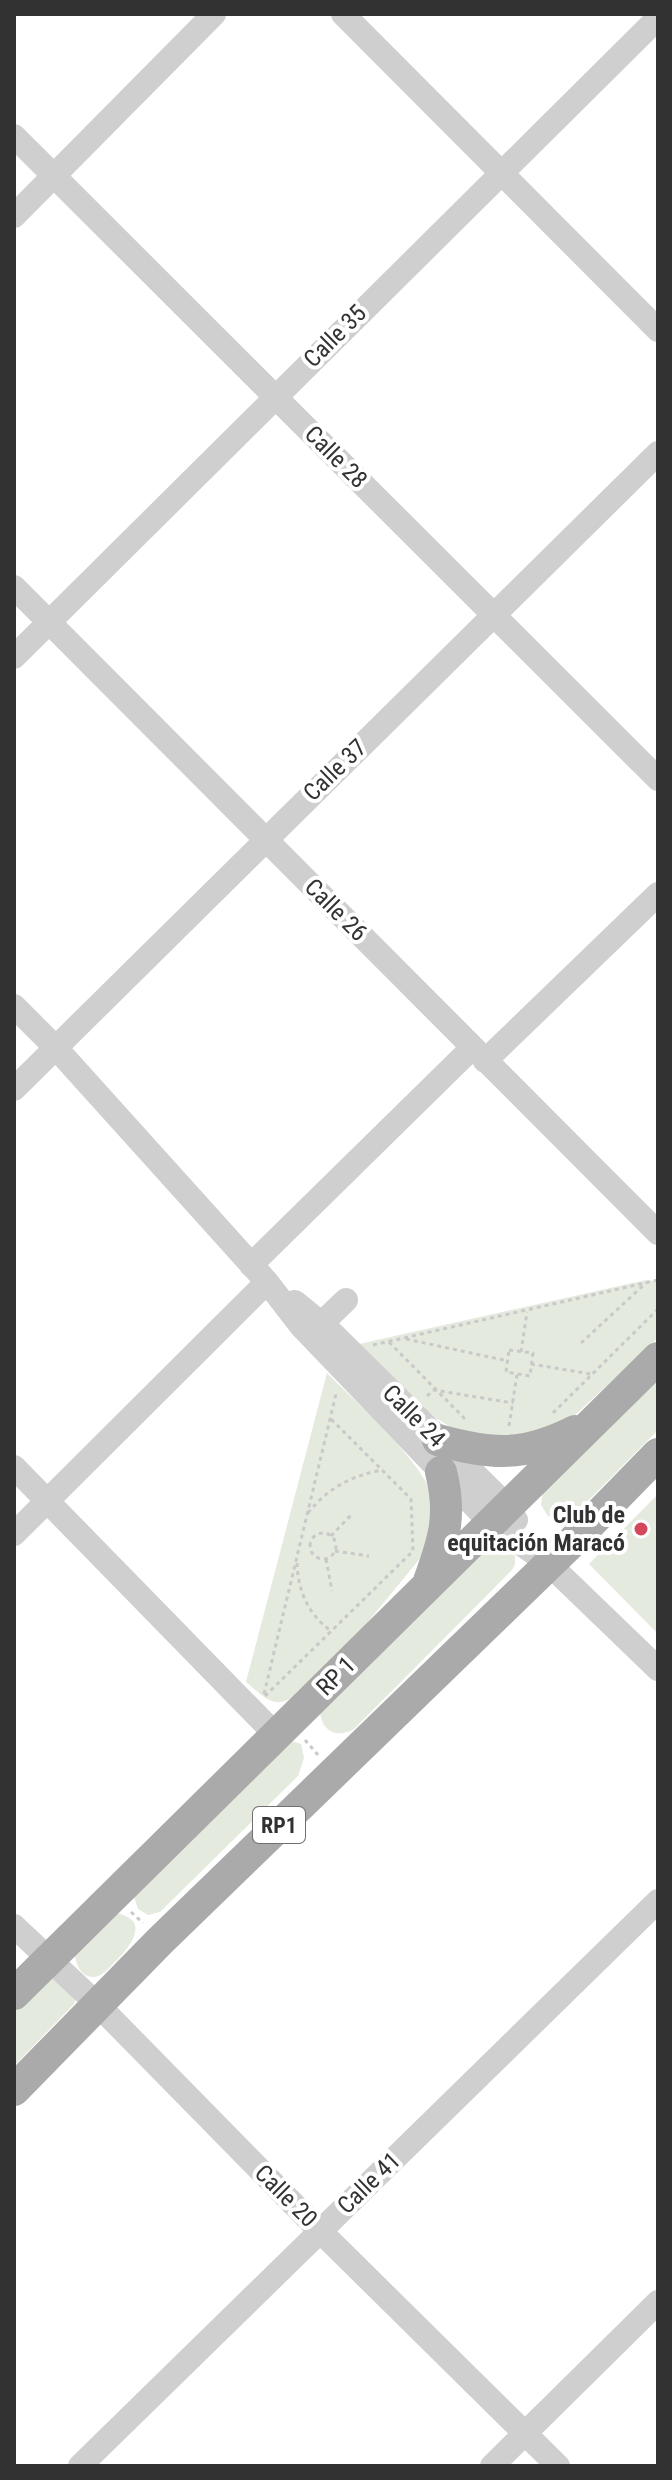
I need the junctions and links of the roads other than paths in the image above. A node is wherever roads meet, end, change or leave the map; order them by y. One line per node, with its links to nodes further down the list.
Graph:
1 (214, 14): 6 (street)
2 (343, 14): 5 (street)
3 (658, 18): 5 (street, Calle 35)
4 (14, 136): 6 (street, Calle 28)
5 (500, 173): 8 (street); 9 (street, Calle 35)
6 (54, 178): 7 (street); 9 (street, Calle 28)
7 (14, 216)
8 (658, 330)
9 (276, 396): 12 (street, Calle 28); 13 (street, Calle 35)
10 (658, 453): 12 (street, Calle 37)
11 (14, 587): 13 (street, Calle 26)
12 (493, 615): 15 (street, Calle 28); 16 (street, Calle 37)
13 (49, 622): 14 (street, Calle 35); 16 (street, Calle 26)
14 (14, 657)
15 (658, 779)
16 (265, 839): 19 (street, Calle 37); 20 (street, Calle 26)
17 (658, 894): 20 (street)
18 (14, 1006): 19 (street, Calle 24)
19 (56, 1048): 21 (street, Calle 37); 23 (street, Calle 24)
20 (478, 1055): 22 (street, Calle 26); 23 (street)
21 (14, 1089)
22 (658, 1233)
23 (259, 1274): 25 (street, Calle 24); 29 (street, Calle 24); 31 (street)
24 (346, 1300): 25 (street)
25 (322, 1323): 29 (street, Calle 24)
26 (658, 1358): 27 (main road, RP 1 / RP1)
27 (595, 1420): 29 (main road); 32 (main road, RP 1 / RP1)
28 (658, 1454): 34 (main road, RP1)
29 (439, 1456): 32 (street, Calle 24); 35 (main road)
30 (14, 1467): 31 (street)
31 (49, 1500): 33 (street); 37 (street)
32 (499, 1515): 34 (street, Calle 24); 35 (main road, RP 1 / RP1)
33 (14, 1534)
34 (548, 1563): 36 (street, Calle 24); 42 (main road, RP1)
35 (427, 1586): 37 (main road, RP 1 / RP1)
36 (658, 1669)
37 (282, 1728): 40 (main road, RP 1 / RP1)
38 (658, 1901): 44 (street, Calle 41)
39 (14, 1926): 40 (street, Calle 20)
40 (51, 1958): 41 (main road, RP 1 / RP1); 42 (street, Calle 20)
41 (14, 1994)
42 (99, 2006): 43 (main road, RP1); 44 (street, Calle 20)
43 (14, 2090)
44 (320, 2231): 46 (street, Calle 20); 47 (street, Calle 41)
45 (658, 2302): 46 (street)
46 (526, 2433): 48 (street); 49 (street, Calle 20)
47 (80, 2466)
48 (492, 2466)
49 (558, 2466)

